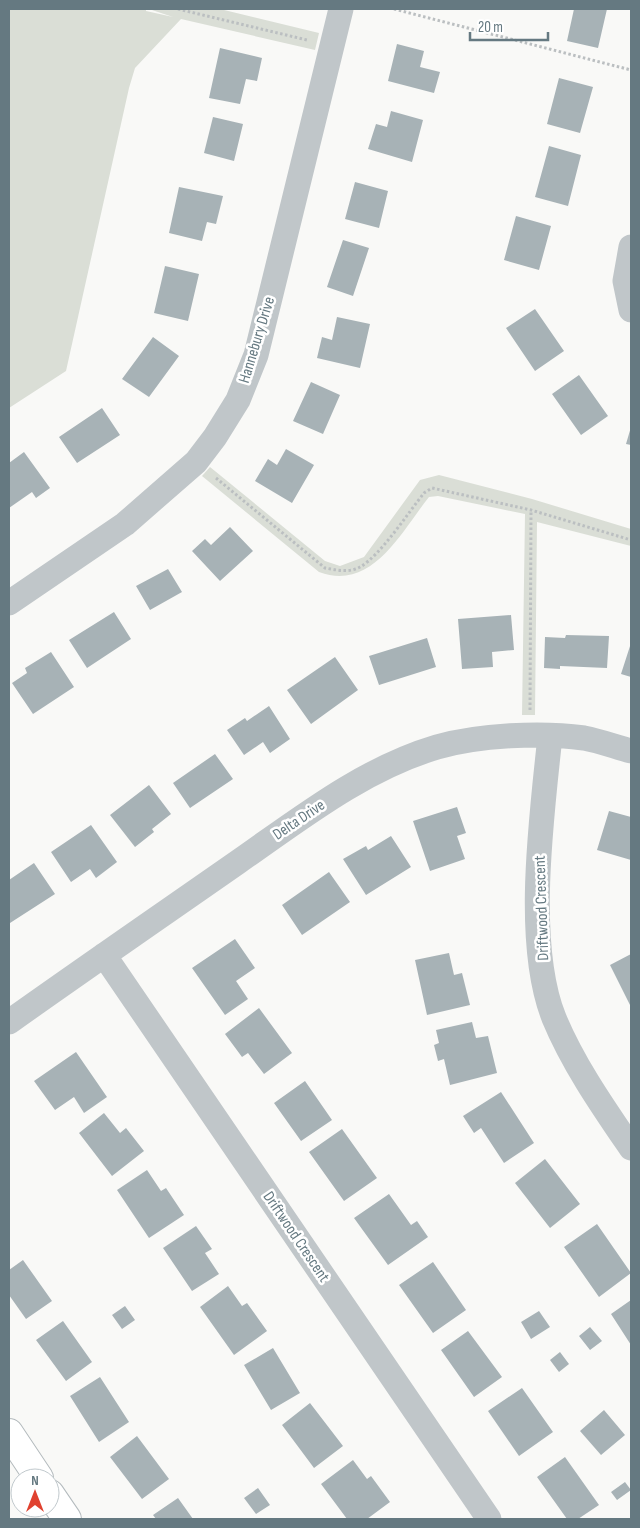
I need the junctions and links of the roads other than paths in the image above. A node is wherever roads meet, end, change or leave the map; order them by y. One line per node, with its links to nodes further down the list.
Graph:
1 (341, 9): 4 (street, Hannebury Drive)
2 (631, 247): 3 (street)
3 (631, 310)
4 (9, 603)
5 (540, 736): 6 (street, Delta Drive); 7 (street, Delta Drive); 9 (street, Driftwood Crescent)
6 (631, 751)
7 (104, 955): 8 (street, Delta Drive); 12 (street, Driftwood Crescent)
8 (9, 1022)
9 (631, 1148)
10 (9, 1433): 11 (street)
11 (32, 1468)
12 (489, 1519)

